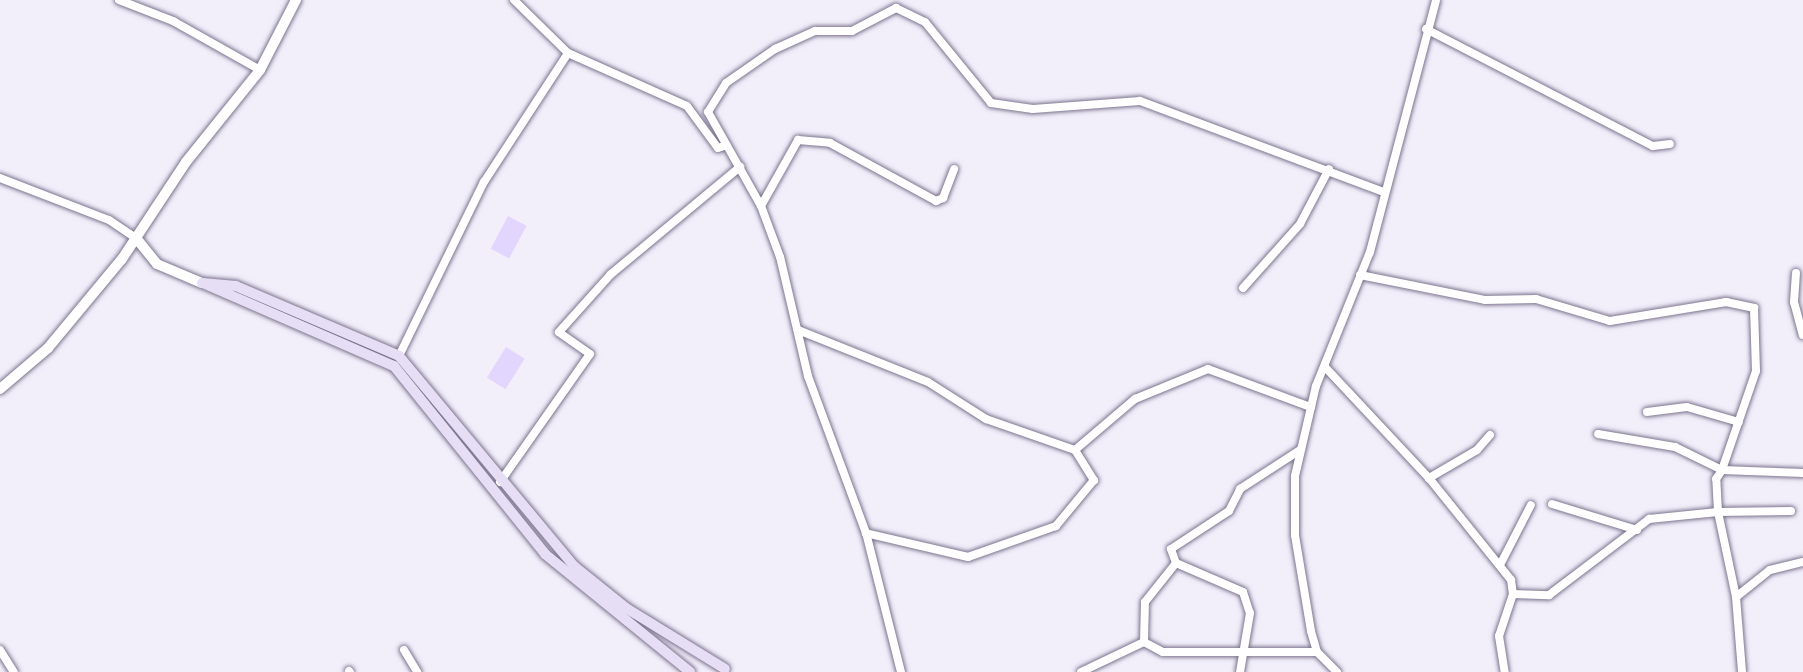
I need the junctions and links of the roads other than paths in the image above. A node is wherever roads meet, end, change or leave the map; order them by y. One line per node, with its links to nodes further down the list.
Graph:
1 (119, 0): 7 (street)
2 (296, 0): 7 (street)
3 (514, 0): 6 (street)
4 (1436, 0): 5 (street)
5 (1426, 29): 8 (street); 14 (street)
6 (568, 52): 9 (street); 23 (street)
7 (260, 70): 16 (street)
8 (1670, 144)
9 (727, 145): 10 (street); 12 (street)
10 (740, 167): 15 (street); 36 (street)
11 (954, 169): 15 (street)
12 (1329, 170): 14 (street); 20 (street)
13 (0, 178): 16 (street)
14 (1383, 192): 18 (street)
15 (761, 206): 21 (street)
16 (136, 238): 19 (street); 25 (street)
17 (1796, 273): 22 (street)
18 (1360, 275): 24 (street); 28 (street)
19 (202, 283): 23 (main road); 56 (main road)
20 (1242, 288)
21 (798, 330): 31 (street); 42 (street)
22 (1803, 335)
23 (399, 356): 36 (main road)
24 (1325, 367): 26 (street); 35 (street)
25 (0, 389)
26 (1311, 407): 31 (street); 32 (street)
27 (1647, 412): 28 (street)
28 (1739, 422): 33 (street)
29 (1598, 434): 33 (street)
30 (1490, 435): 35 (street)
31 (1075, 450): 42 (street)
32 (1300, 450): 44 (street); 52 (street)
33 (1722, 470): 34 (street); 40 (street)
34 (1803, 473)
35 (1429, 478): 45 (street)
36 (500, 482): 53 (main road)
37 (1552, 504): 41 (street)
38 (1531, 506): 45 (street)
39 (1791, 511): 40 (street)
40 (1718, 512): 41 (street); 47 (street)
41 (1637, 530): 46 (street)
42 (866, 533): 57 (street)
43 (1803, 562): 47 (street)
44 (1176, 563): 48 (street); 51 (street)
45 (1501, 563): 46 (street)
46 (1513, 594): 61 (street)
47 (1736, 597): 62 (street)
48 (1144, 642): 51 (street); 58 (street)
49 (0, 650): 54 (street)
50 (404, 650): 55 (street)
51 (1247, 652): 52 (street); 59 (street)
52 (1317, 652): 60 (street)
53 (723, 671)
54 (13, 672)
55 (417, 672)
56 (690, 672)
57 (901, 672)
58 (1081, 672)
59 (1240, 672)
60 (1337, 672)
61 (1505, 672)
62 (1742, 672)

